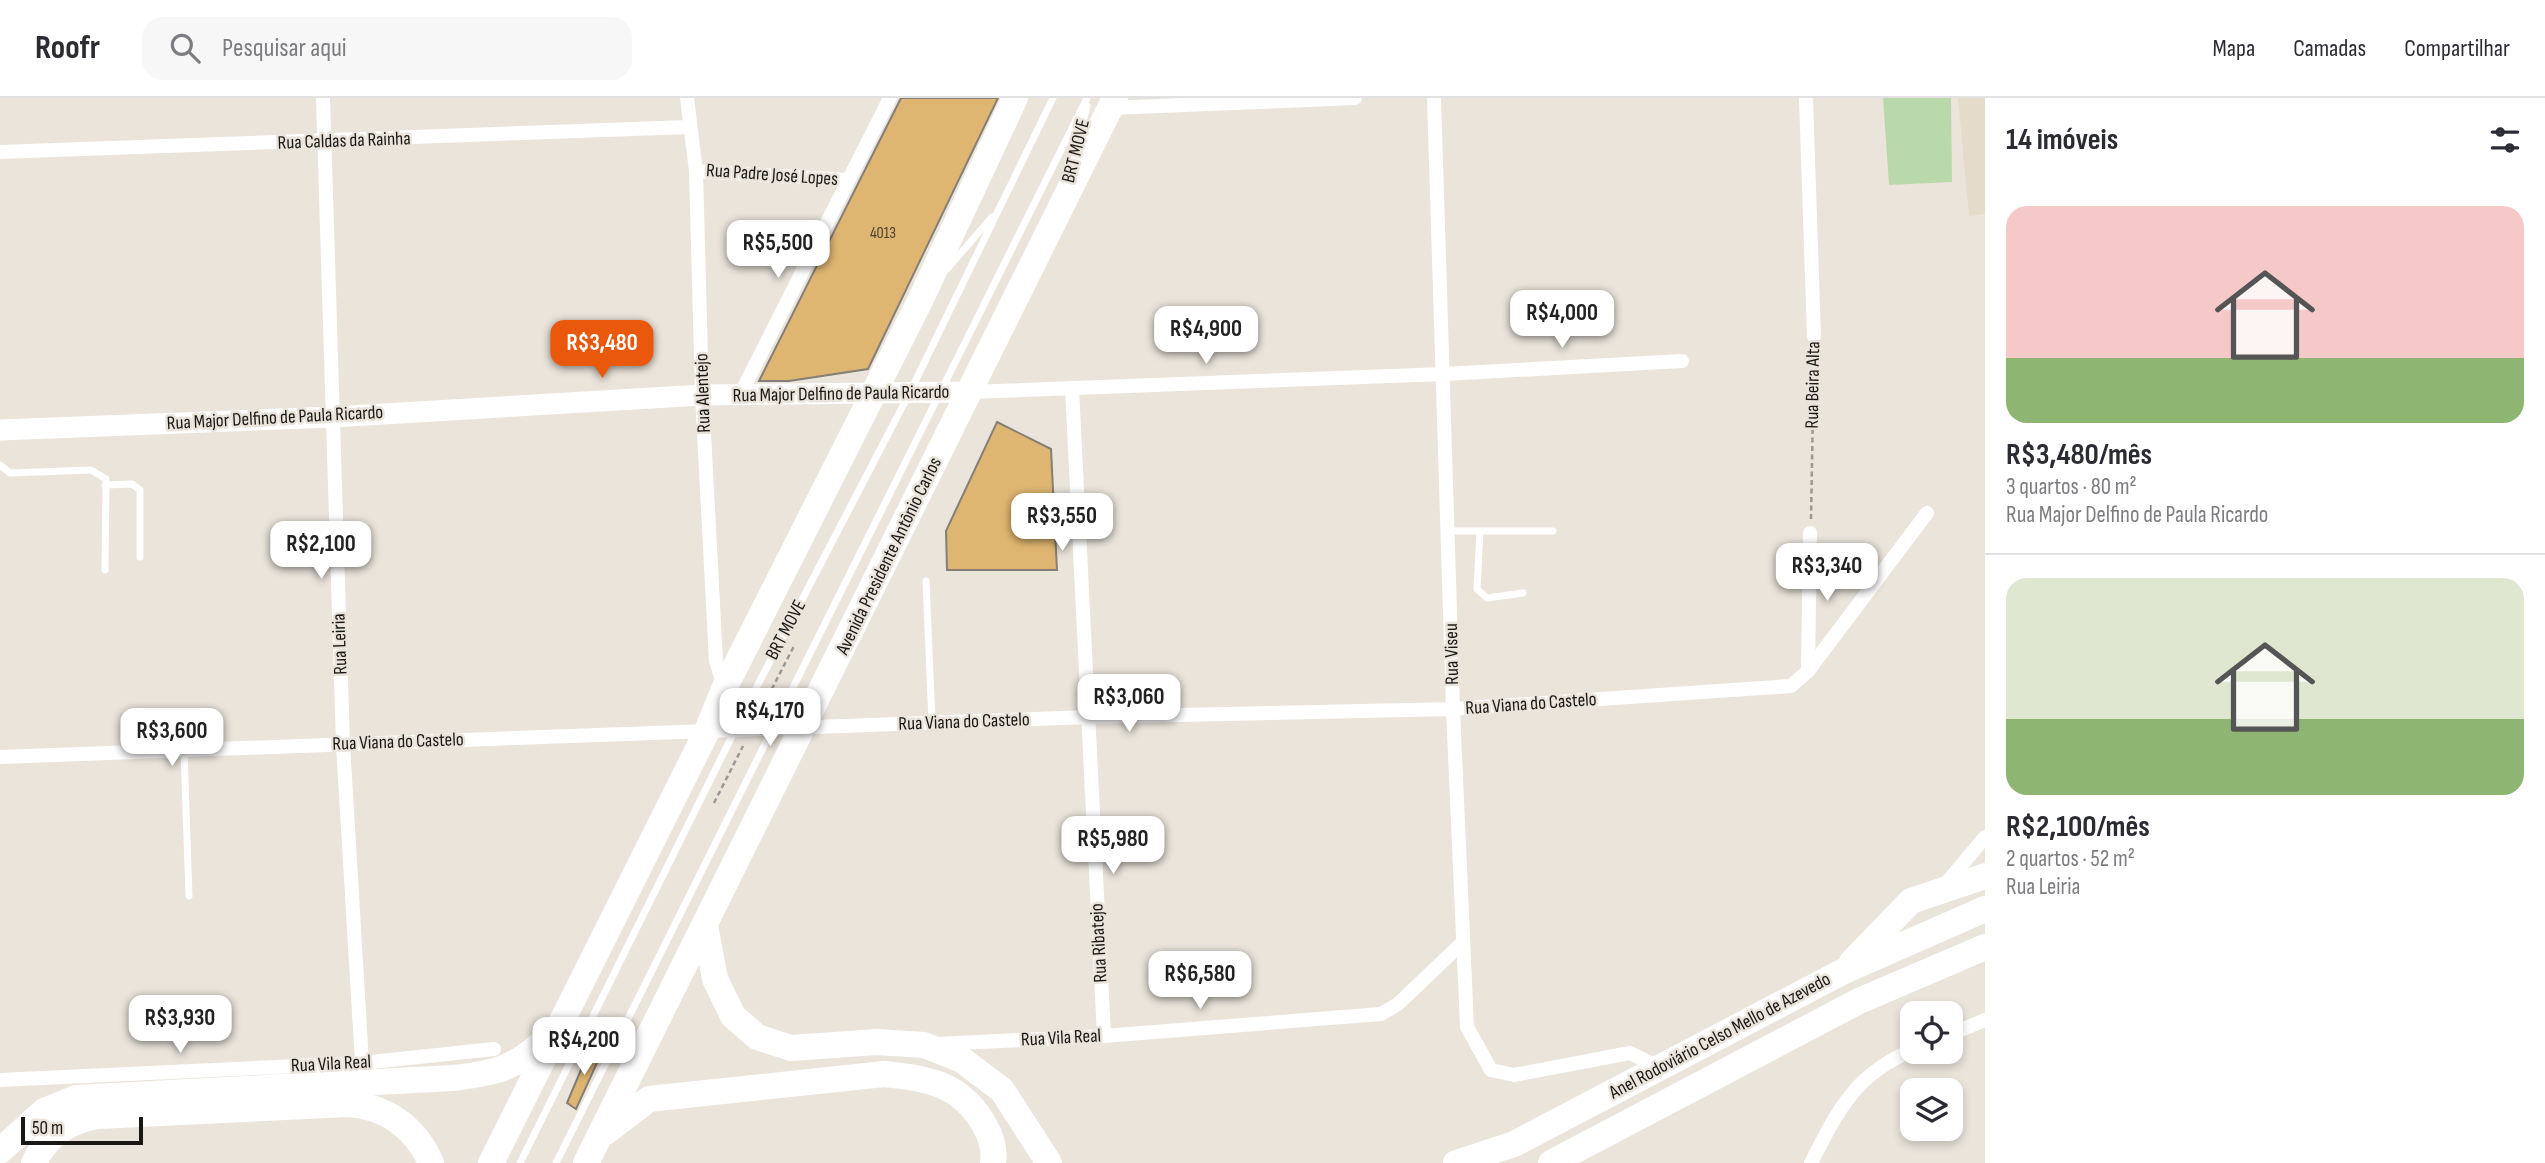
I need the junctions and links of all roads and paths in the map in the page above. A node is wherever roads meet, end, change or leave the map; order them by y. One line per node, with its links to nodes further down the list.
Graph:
1 (324, 98): 11 (street, Rua Leiria)
2 (687, 98): 10 (street, Rua Alentejo)
3 (890, 98): 14 (street)
4 (1016, 98): 16 (highway)
5 (1052, 98): 15 (lane, BRT MOVE)
6 (1355, 98): 9 (street)
7 (1433, 98): 19 (street, Rua Viseu)
8 (1806, 98): 17 (street, Rua Beira Alta)
9 (1100, 100): 21 (highway, Avenida Presidente Antônio Carlos); 22 (lane, BRT MOVE)
10 (689, 127): 11 (street, Rua Caldas da Rainha); 13 (street, Rua Alentejo)
11 (324, 142): 12 (street, Rua Caldas da Rainha); 27 (street, Rua Leiria)
12 (0, 152)
13 (696, 171): 14 (street, Rua Padre José Lopes); 25 (street, Rua Alentejo)
14 (848, 180): 26 (street)
15 (999, 208): 16 (lane); 24 (lane, BRT MOVE)
16 (919, 303): 23 (highway)
17 (1814, 336): 35 (path, Rua Beira Alta)
18 (1682, 361): 19 (street, Rua Major Delfino de Paula Ricardo)
19 (1444, 374): 20 (street, Rua Major Delfino de Paula Ricardo); 32 (street, Rua Viseu)
20 (1072, 388): 21 (street, Rua Major Delfino de Paula Ricardo); 45 (street, Rua Ribatejo)
21 (969, 392): 22 (street, Rua Major Delfino de Paula Ricardo); 47 (highway, Avenida Presidente Antônio Carlos)
22 (939, 393): 24 (street, Rua Major Delfino de Paula Ricardo); 49 (lane, BRT MOVE)
23 (873, 394): 24 (street, Rua Major Delfino de Paula Ricardo); 26 (street, Rua Major Delfino de Paula Ricardo); 42 (highway)
24 (909, 394): 50 (lane, BRT MOVE)
25 (702, 395): 26 (street, Rua Major Delfino de Paula Ricardo); 27 (street, Rua Major Delfino de Paula Ricardo); 42 (street, Rua Alentejo)
26 (740, 395)
27 (333, 417): 28 (street, Rua Major Delfino de Paula Ricardo); 51 (street, Rua Leiria)
28 (0, 430)
29 (0, 465): 30 (lane)
30 (105, 485): 36 (lane); 37 (lane)
31 (1927, 513): 41 (street, Rua Viana do Castelo)
32 (1449, 531): 33 (lane); 43 (street, Rua Viseu)
33 (1480, 531): 34 (lane); 39 (lane)
34 (1553, 531)
35 (1811, 533): 41 (street)
36 (139, 557)
37 (105, 570)
38 (926, 581): 46 (lane)
39 (1523, 593)
40 (795, 644): 44 (path)
41 (1808, 671): 43 (street, Rua Viana do Castelo)
42 (725, 687): 48 (highway)
43 (1453, 709): 45 (street, Rua Viana do Castelo); 61 (street, Rua Viseu)
44 (760, 712)
45 (1088, 717): 46 (street, Rua Viana do Castelo); 67 (street, Rua Ribatejo)
46 (932, 723): 47 (street, Rua Viana do Castelo)
47 (803, 730): 49 (street, Rua Viana do Castelo); 60 (highway, Avenida Presidente Antônio Carlos)
48 (707, 731): 50 (street, Rua Viana do Castelo); 51 (street, Rua Viana do Castelo); 65 (highway)
49 (772, 731): 50 (street, Rua Viana do Castelo); 80 (lane, BRT MOVE)
50 (740, 736): 54 (path); 79 (lane, BRT MOVE)
51 (343, 744): 52 (street, Rua Viana do Castelo); 71 (street, Rua Leiria)
52 (184, 751): 53 (street, Rua Viana do Castelo); 58 (lane)
53 (0, 757)
54 (711, 808)
55 (1985, 837): 57 (street)
56 (1985, 876): 57 (highway)
57 (1939, 891): 63 (highway)
58 (189, 896)
59 (1985, 909): 63 (highway, Anel Rodoviário Celso Mello de Azevedo)
60 (705, 925): 68 (highway); 74 (highway, Avenida Presidente Antônio Carlos)
61 (1463, 942): 67 (street, Rua Vila Real); 72 (street, Rua Viseu)
62 (1985, 947): 85 (highway, Anel Rodoviário Celso Mello de Azevedo)
63 (1844, 971): 72 (highway, Anel Rodoviário Celso Mello de Azevedo)
64 (1985, 1020): 66 (street)
65 (561, 1025): 75 (highway); 78 (highway)
66 (1963, 1029)
67 (1104, 1036): 68 (street, Rua Vila Real)
68 (924, 1045): 83 (highway)
69 (494, 1049): 71 (street, Rua Vila Real)
70 (1900, 1056): 86 (street)
71 (362, 1063): 73 (street, Rua Vila Real)
72 (1661, 1068): 84 (highway, Anel Rodoviário Celso Mello de Azevedo)
73 (0, 1080)
74 (599, 1138): 81 (highway, Avenida Presidente Antônio Carlos); 82 (highway)
75 (0, 1151)
76 (34, 1163): 77 (highway)
77 (431, 1163)
78 (491, 1163)
79 (520, 1163)
80 (556, 1163)
81 (586, 1163)
82 (993, 1163)
83 (1048, 1163)
84 (1456, 1163)
85 (1551, 1163)
86 (1811, 1163)

